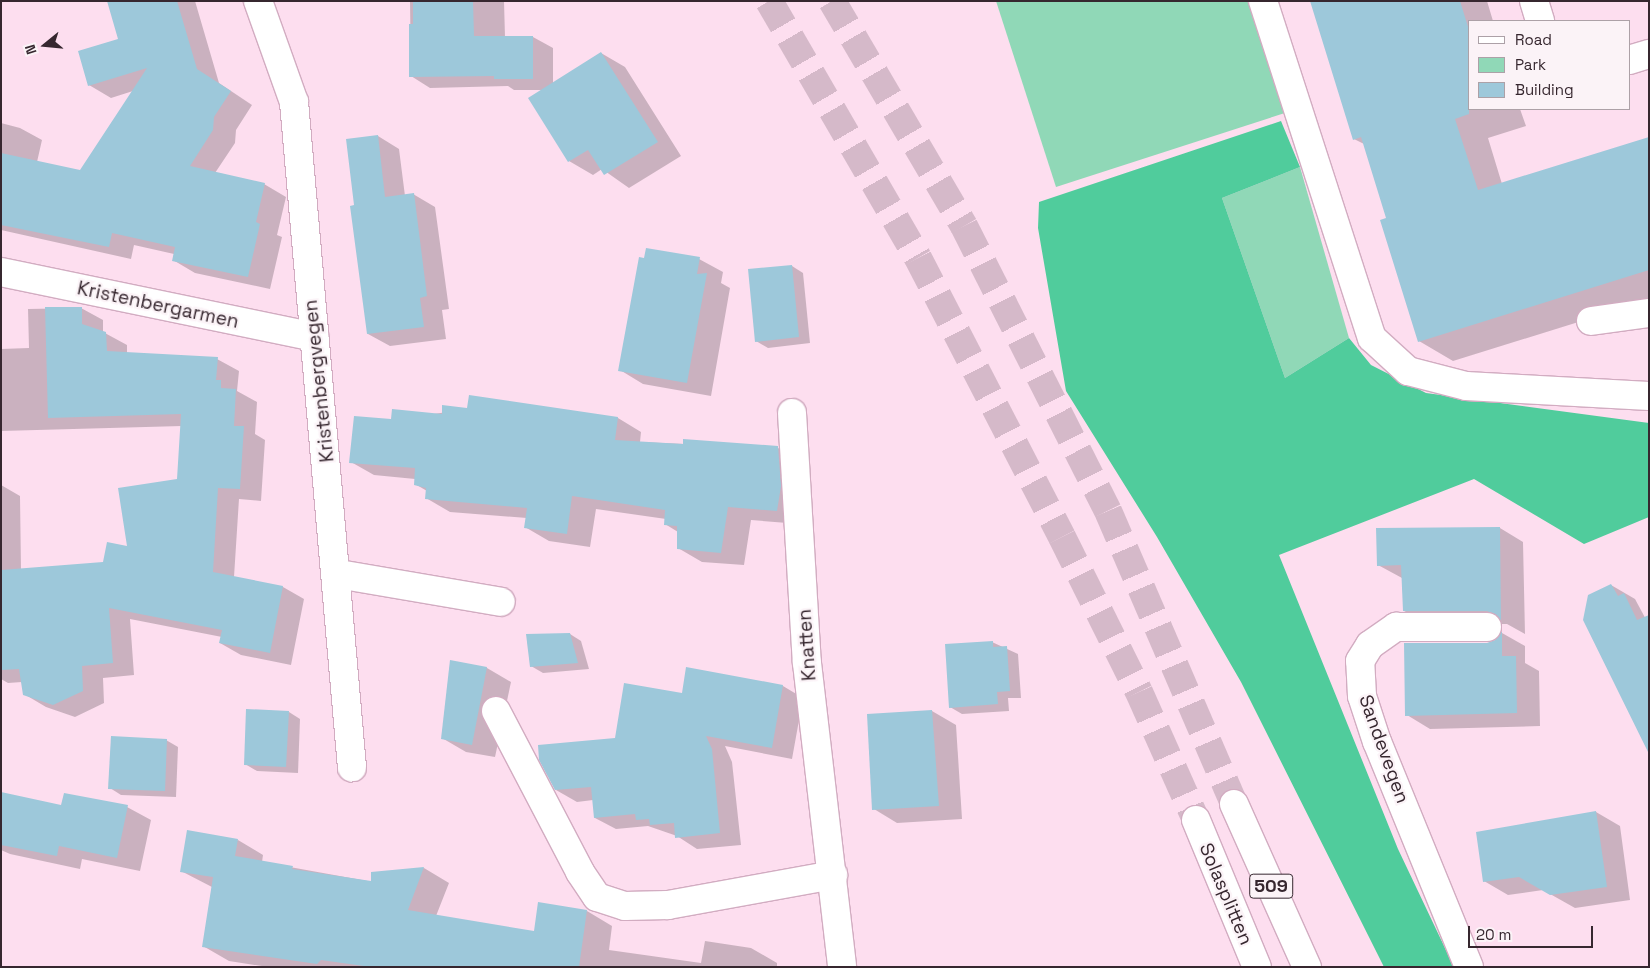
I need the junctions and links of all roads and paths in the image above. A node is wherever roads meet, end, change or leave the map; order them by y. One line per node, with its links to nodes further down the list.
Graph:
1 (258, 1): 10 (main road, Kristenbergvegen)
2 (1263, 1): 11 (main road)
3 (1534, 1): 4 (main road)
4 (1540, 20)
5 (1649, 54): 6 (main road)
6 (1630, 60)
7 (1, 272): 10 (main road, Kristenbergarmen)
8 (1649, 313): 9 (main road)
9 (1591, 321)
10 (314, 337): 13 (main road, Kristenbergvegen)
11 (1644, 396)
12 (792, 413): 20 (main road, Knatten)
13 (338, 574): 14 (main road); 17 (main road, Kristenbergvegen)
14 (501, 602)
15 (1487, 627): 24 (main road, Sandevegen)
16 (496, 711): 20 (main road)
17 (352, 767)
18 (1234, 804): 23 (main road, 509)
19 (1196, 820): 22 (main road, Solasplitten / 509)
20 (832, 875): 21 (main road, Knatten)
21 (842, 967)
22 (1257, 967)
23 (1307, 967)
24 (1469, 967)

